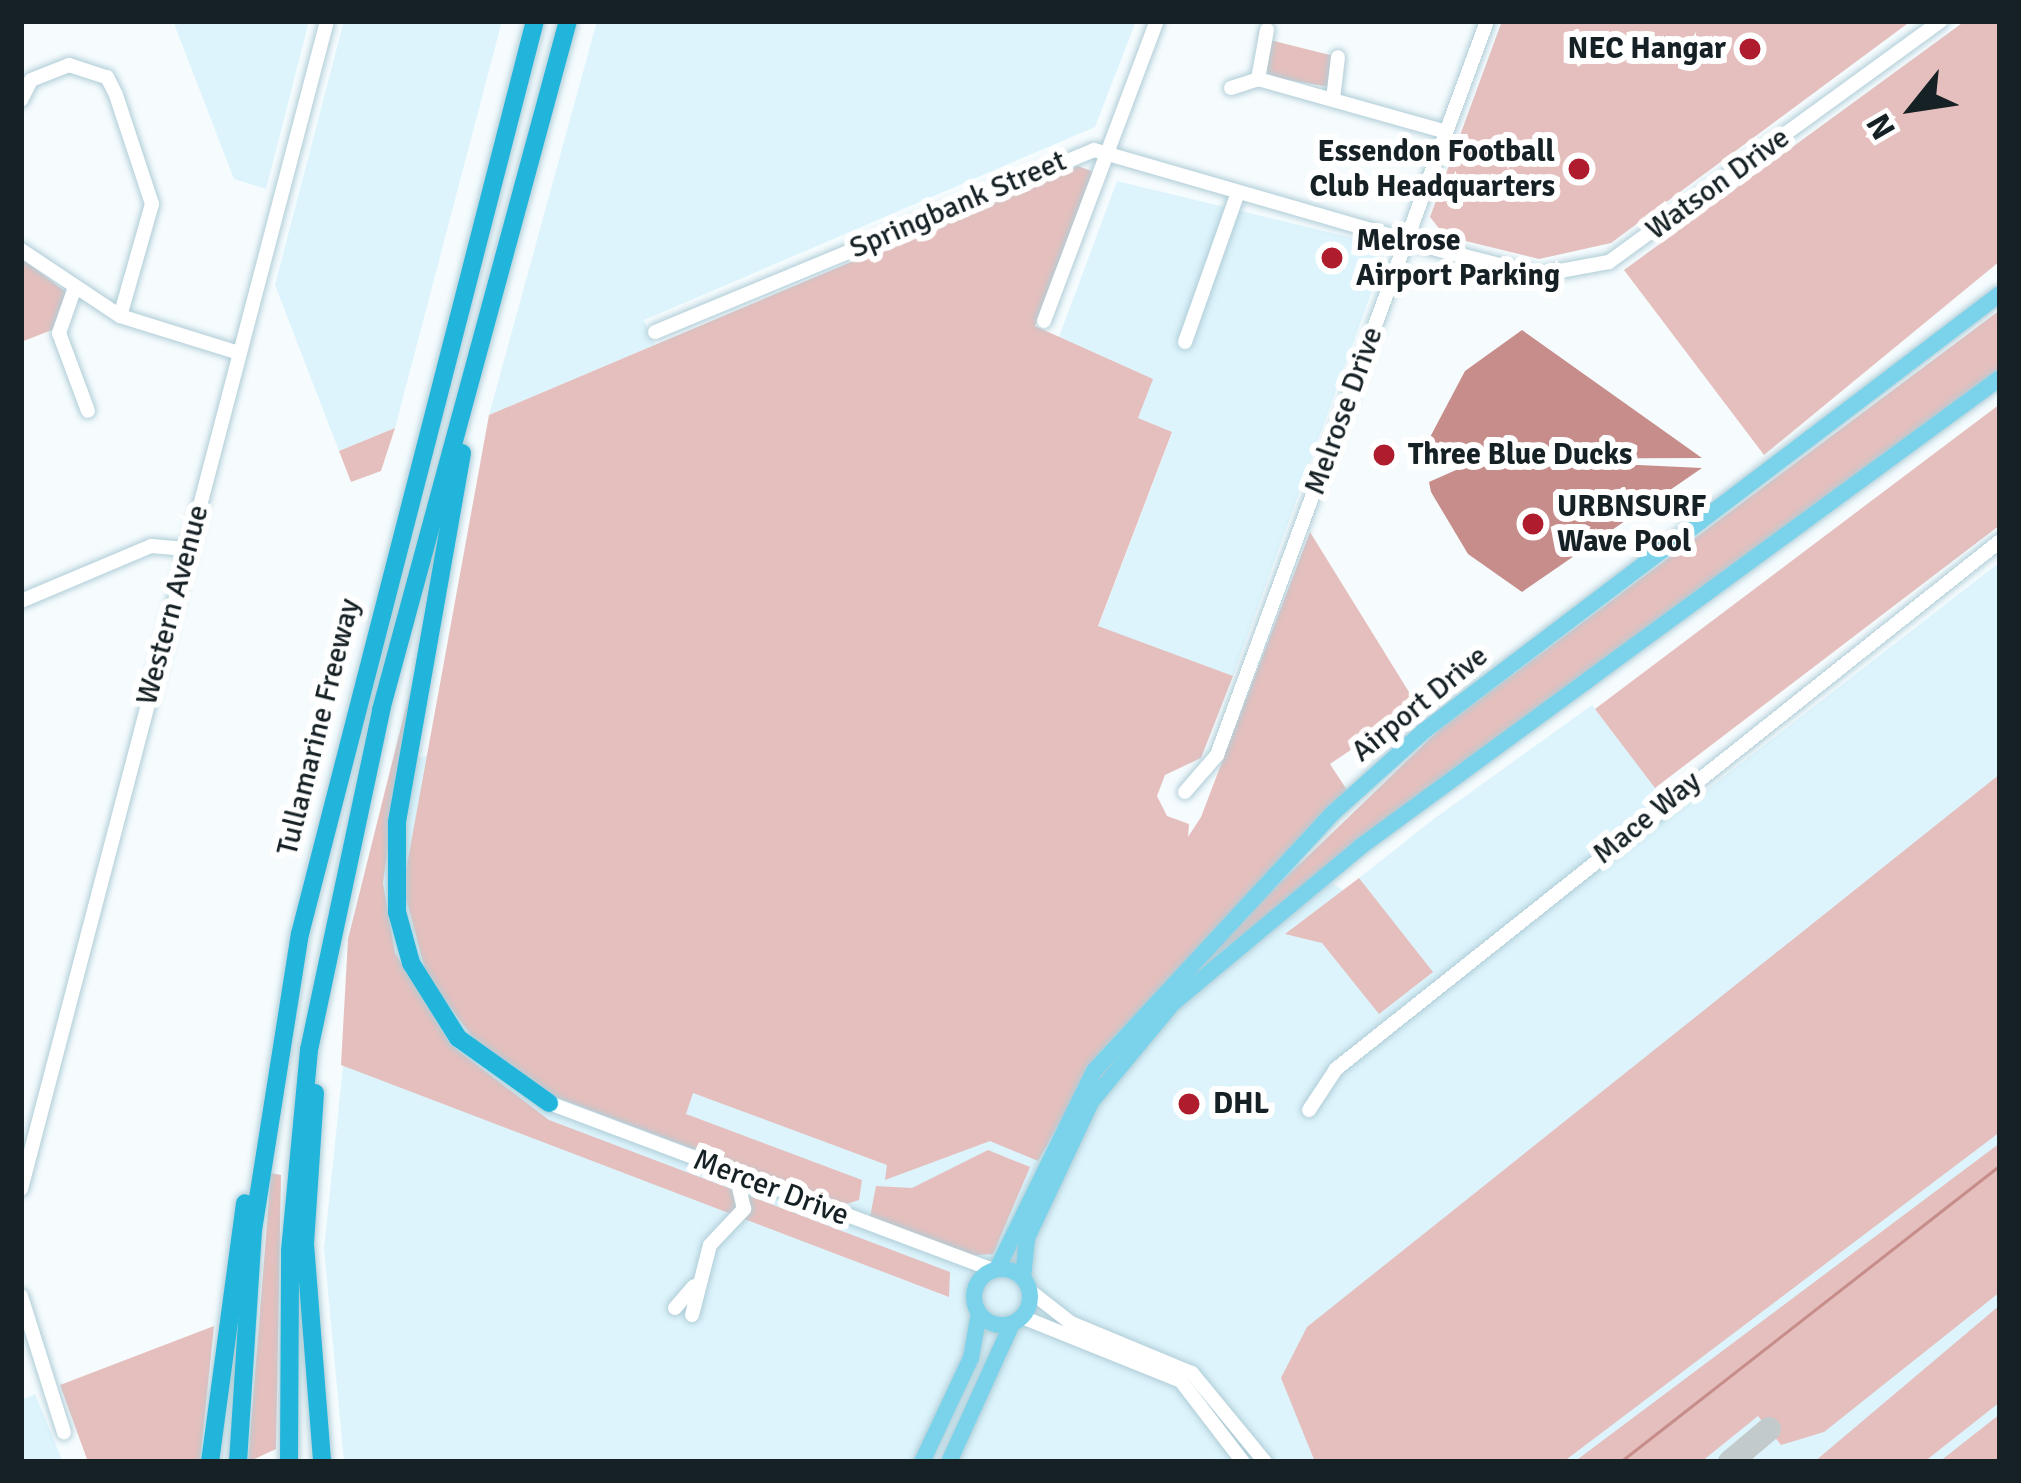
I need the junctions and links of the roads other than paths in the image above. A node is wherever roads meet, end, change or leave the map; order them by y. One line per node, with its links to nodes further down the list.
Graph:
1 (327, 21): 24 (street, Western Avenue)
2 (535, 21): 35 (highway, Tullamarine Freeway)
3 (568, 21): 25 (highway, Tullamarine Freeway)
4 (1157, 21): 14 (street)
5 (1487, 21): 13 (street, Melrose Drive)
6 (1941, 21): 16 (street, Watson Drive)
7 (1267, 29): 9 (street)
8 (1338, 57): 11 (street)
9 (1258, 79): 10 (street); 11 (street)
10 (1231, 88)
11 (1333, 99): 13 (street)
12 (21, 100): 20 (street)
13 (1446, 132): 16 (street, Melrose Drive)
14 (1108, 156): 15 (street, Springbank Street); 21 (street); 22 (street, Springbank Street)
15 (1237, 196): 16 (street, Springbank Street); 23 (street)
16 (1406, 241): 31 (street, Melrose Drive)
17 (21, 250): 18 (street)
18 (74, 290): 20 (street); 27 (street)
19 (2000, 295): 38 (main road, Airport Drive)
20 (120, 316): 24 (street)
21 (1044, 321)
22 (655, 332)
23 (1185, 342)
24 (239, 353): 29 (street, Western Avenue)
25 (477, 359): 32 (highway, Tullamarine Freeway); 33 (highway)
26 (2000, 378): 40 (main road)
27 (88, 411)
28 (2000, 541): 34 (street, Mace Way)
29 (186, 548): 30 (street); 37 (street, Western Avenue)
30 (21, 602)
31 (1185, 792)
32 (340, 892): 49 (highway, Tullamarine Freeway); 50 (highway)
33 (549, 1103): 36 (street, Mercer Drive)
34 (1309, 1110)
35 (264, 1142): 47 (highway); 48 (highway, Tullamarine Freeway)
36 (736, 1175): 38 (street, Mercer Drive); 39 (street)
37 (21, 1189)
38 (995, 1269): 40 (main road); 43 (main road, Airport Drive)
39 (700, 1276): 42 (street); 44 (street)
40 (1026, 1284): 45 (main road); 54 (street)
41 (21, 1297): 46 (street)
42 (675, 1308)
43 (979, 1313): 45 (main road); 51 (main road)
44 (692, 1315)
45 (1017, 1320): 52 (main road); 53 (street)
46 (64, 1432)
47 (210, 1462)
48 (238, 1462)
49 (289, 1462)
50 (322, 1462)
51 (922, 1462)
52 (950, 1462)
53 (1244, 1462)
54 (1265, 1462)

